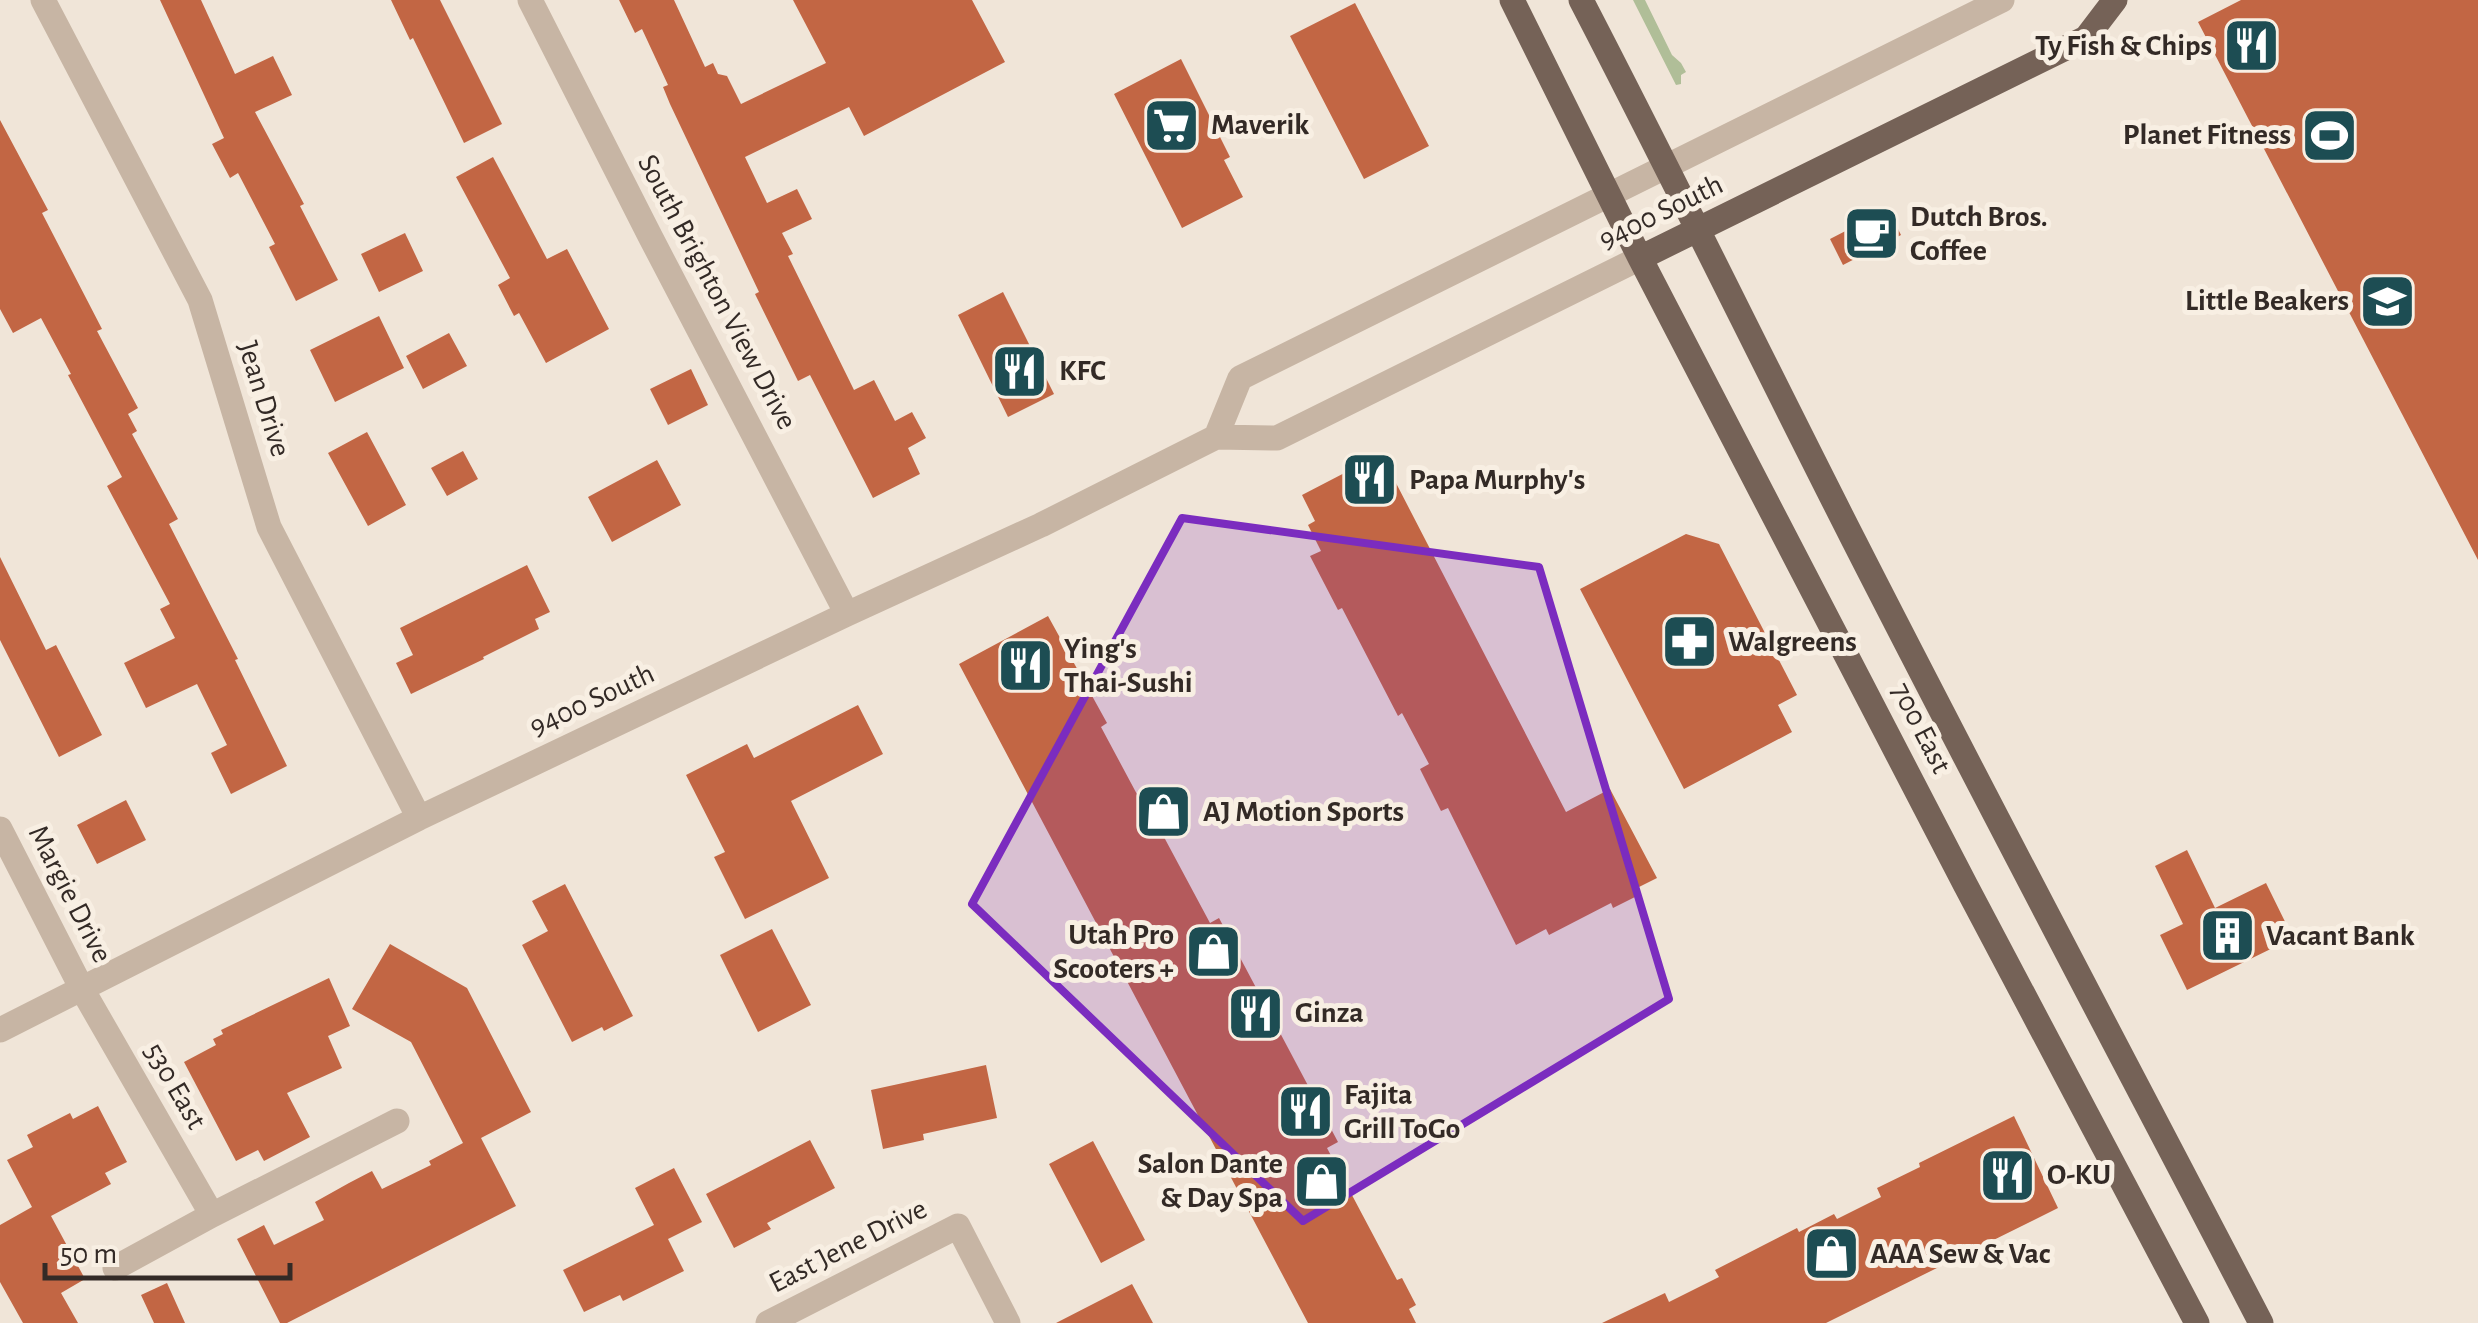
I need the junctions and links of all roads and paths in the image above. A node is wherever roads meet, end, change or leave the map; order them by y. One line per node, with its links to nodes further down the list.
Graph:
1 (42, 0): 13 (street, Jean Drive)
2 (530, 0): 12 (street, South Brighton View Drive)
3 (1512, 0): 8 (main road, 700 East)
4 (1581, 0): 7 (main road, 700 East)
5 (2002, 0): 7 (street, 9400 South)
6 (2115, 0): 9 (main road, 9400 South)
7 (1667, 166): 8 (street, 9400 South); 9 (main road, 700 East)
8 (1609, 195): 10 (main road, 700 East); 11 (street, 9400 South)
9 (1699, 229): 10 (main road, 9400 South); 23 (main road, 700 East)
10 (1640, 258): 11 (street, 9400 South); 22 (main road, 700 East)
11 (1216, 438): 12 (street, 9400 South)
12 (847, 614): 13 (street, 9400 South)
13 (419, 818): 15 (street, 9400 South)
14 (0, 829): 15 (street, Margie Drive)
15 (82, 989): 16 (street, 9400 South); 18 (street, 530 East)
16 (0, 1030)
17 (397, 1121): 18 (street)
18 (212, 1215): 19 (street)
19 (115, 1268)
20 (768, 1323): 21 (street, East Jene Drive)
21 (1008, 1323)
22 (2197, 1323)
23 (2261, 1323)

